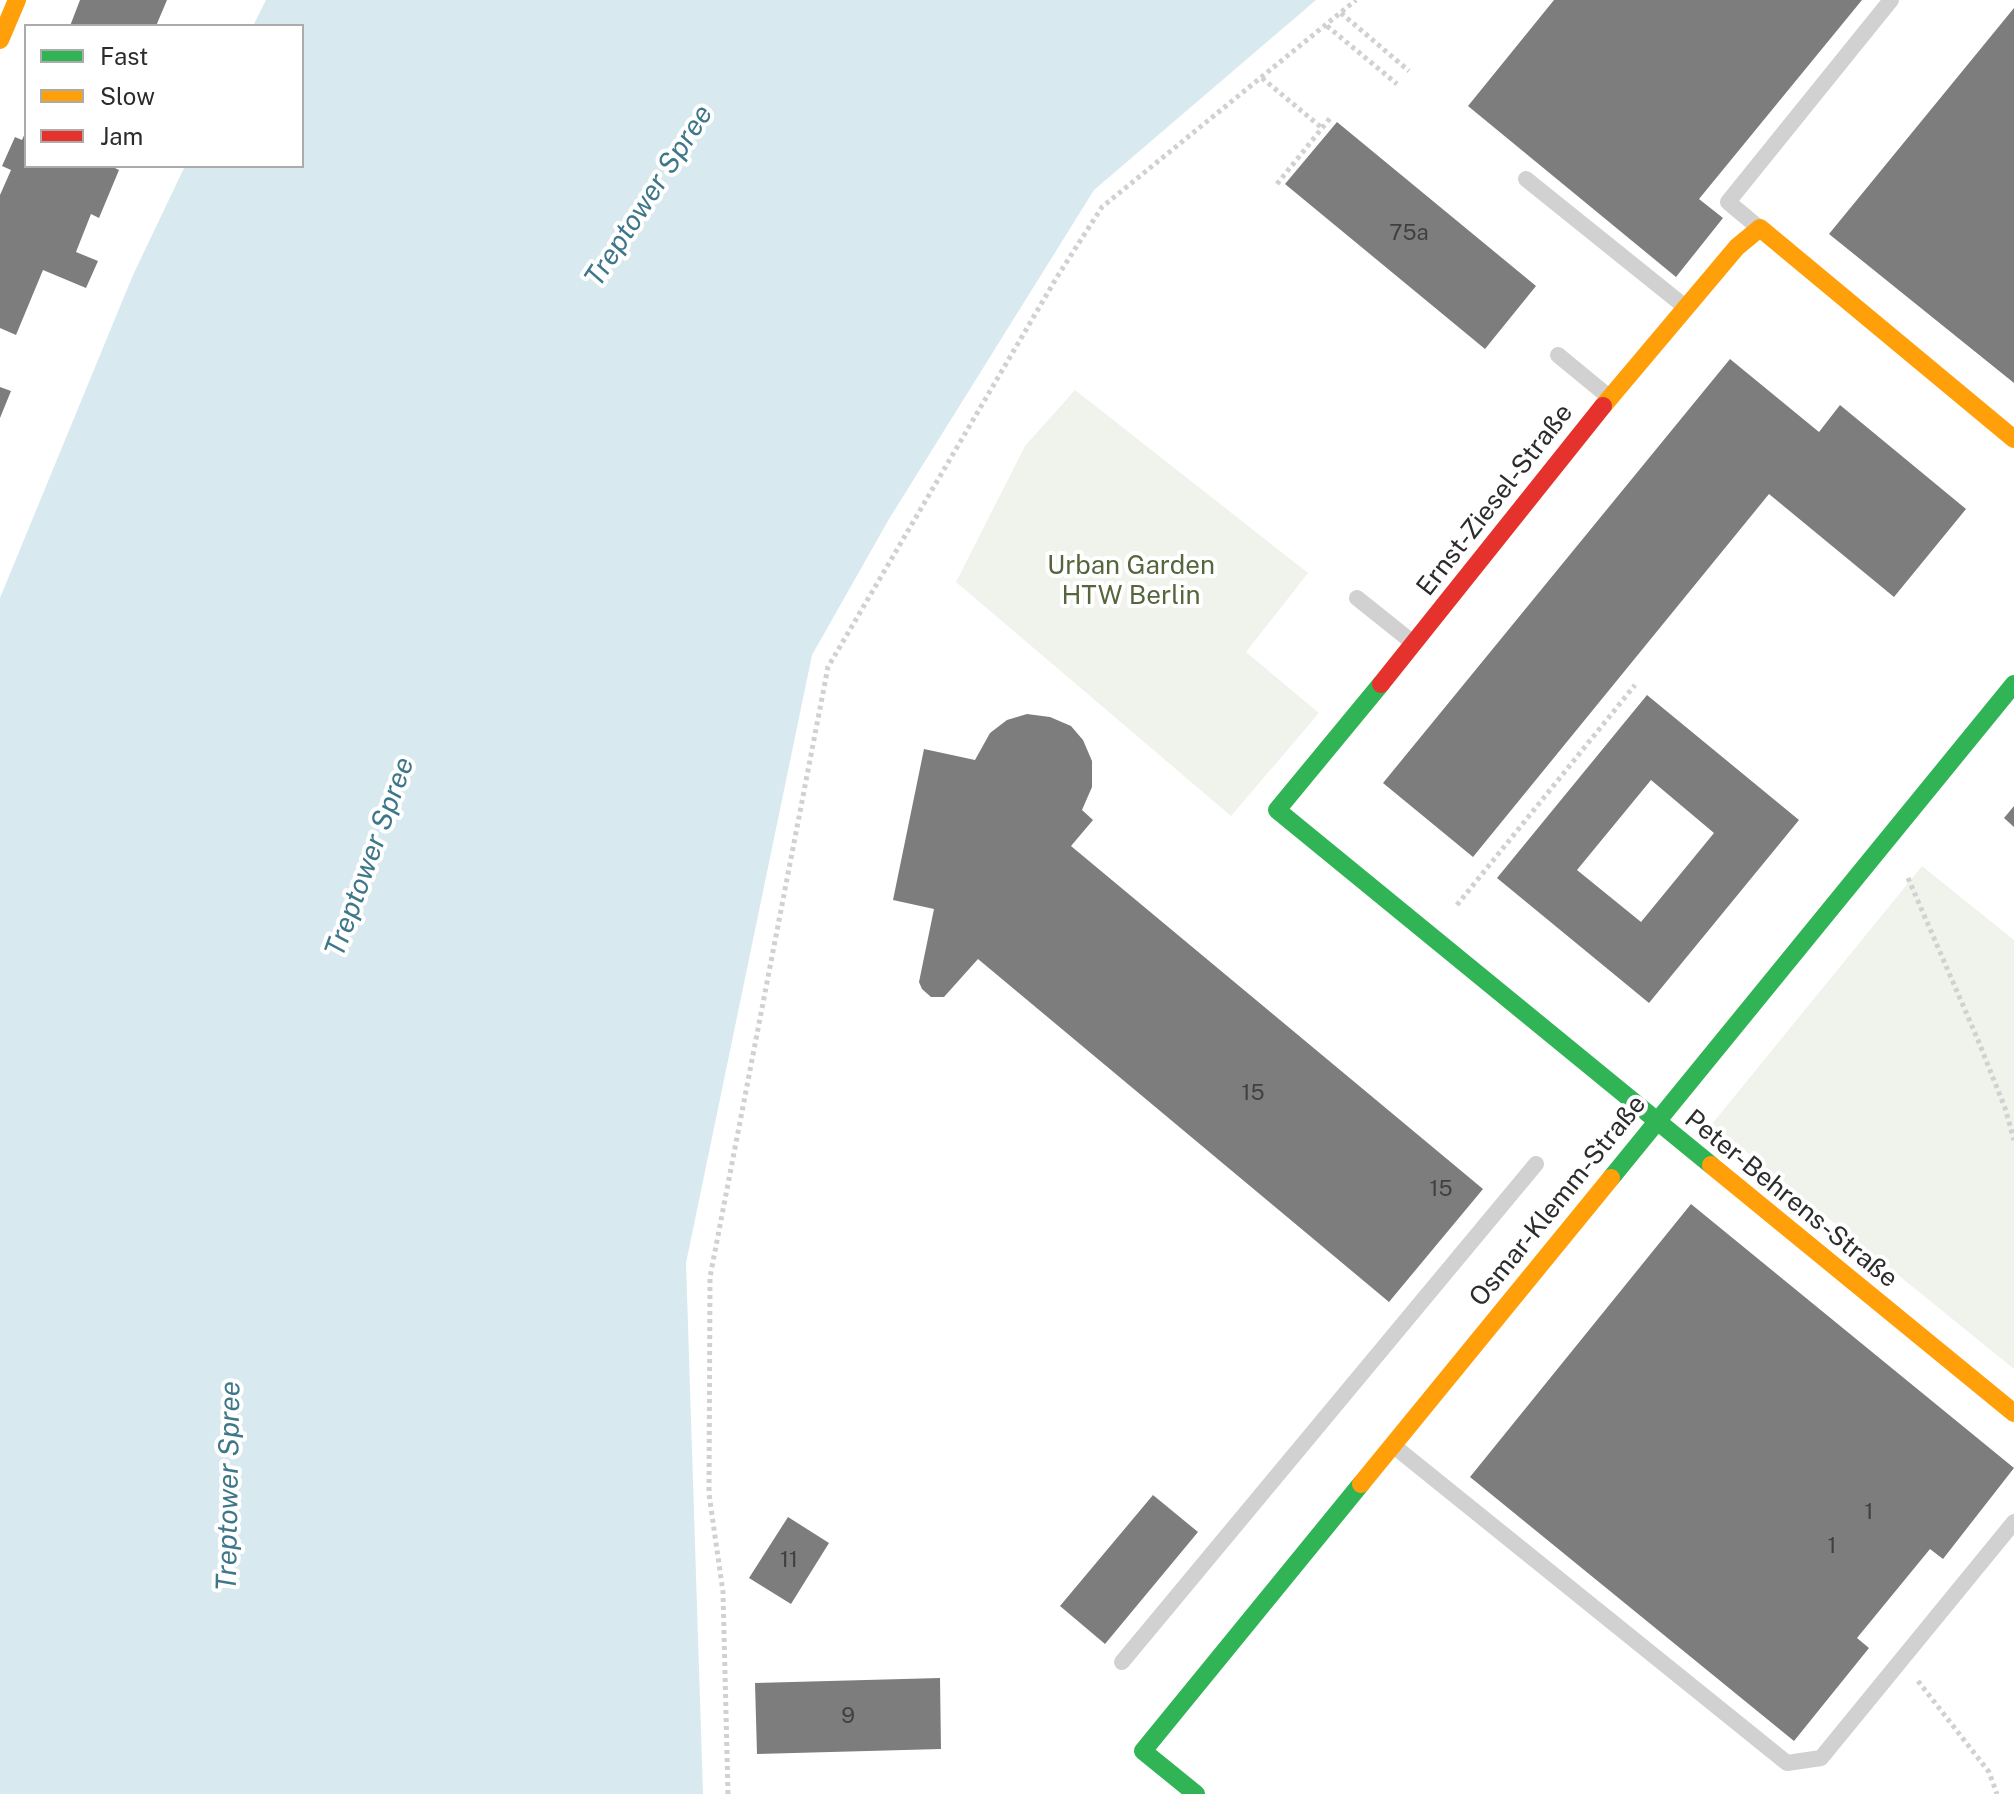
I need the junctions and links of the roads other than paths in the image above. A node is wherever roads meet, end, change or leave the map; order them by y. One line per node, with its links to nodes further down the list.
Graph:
1 (17, 0): 3 (street)
2 (1891, 0): 5 (lane)
3 (0, 40)
4 (1526, 179): 6 (lane)
5 (1760, 228): 6 (street, Ernst-Ziesel-Straße); 9 (street)
6 (1686, 307): 8 (street, Ernst-Ziesel-Straße)
7 (1558, 355): 8 (lane)
8 (1610, 398): 11 (street, Ernst-Ziesel-Straße)
9 (2014, 439)
10 (1357, 598): 11 (lane)
11 (1414, 644): 13 (street, Ernst-Ziesel-Straße)
12 (2014, 684): 14 (street, Osmar-Klemm-Straße)
13 (1277, 810): 14 (street, Peter-Behrens-Straße)
14 (1655, 1123): 16 (street, Peter-Behrens-Straße); 17 (street, Osmar-Klemm-Straße)
15 (1536, 1164): 19 (lane)
16 (2014, 1413)
17 (1392, 1445): 18 (lane); 20 (street, Osmar-Klemm-Straße)
18 (2014, 1522)
19 (1122, 1662)
20 (1196, 1794)

